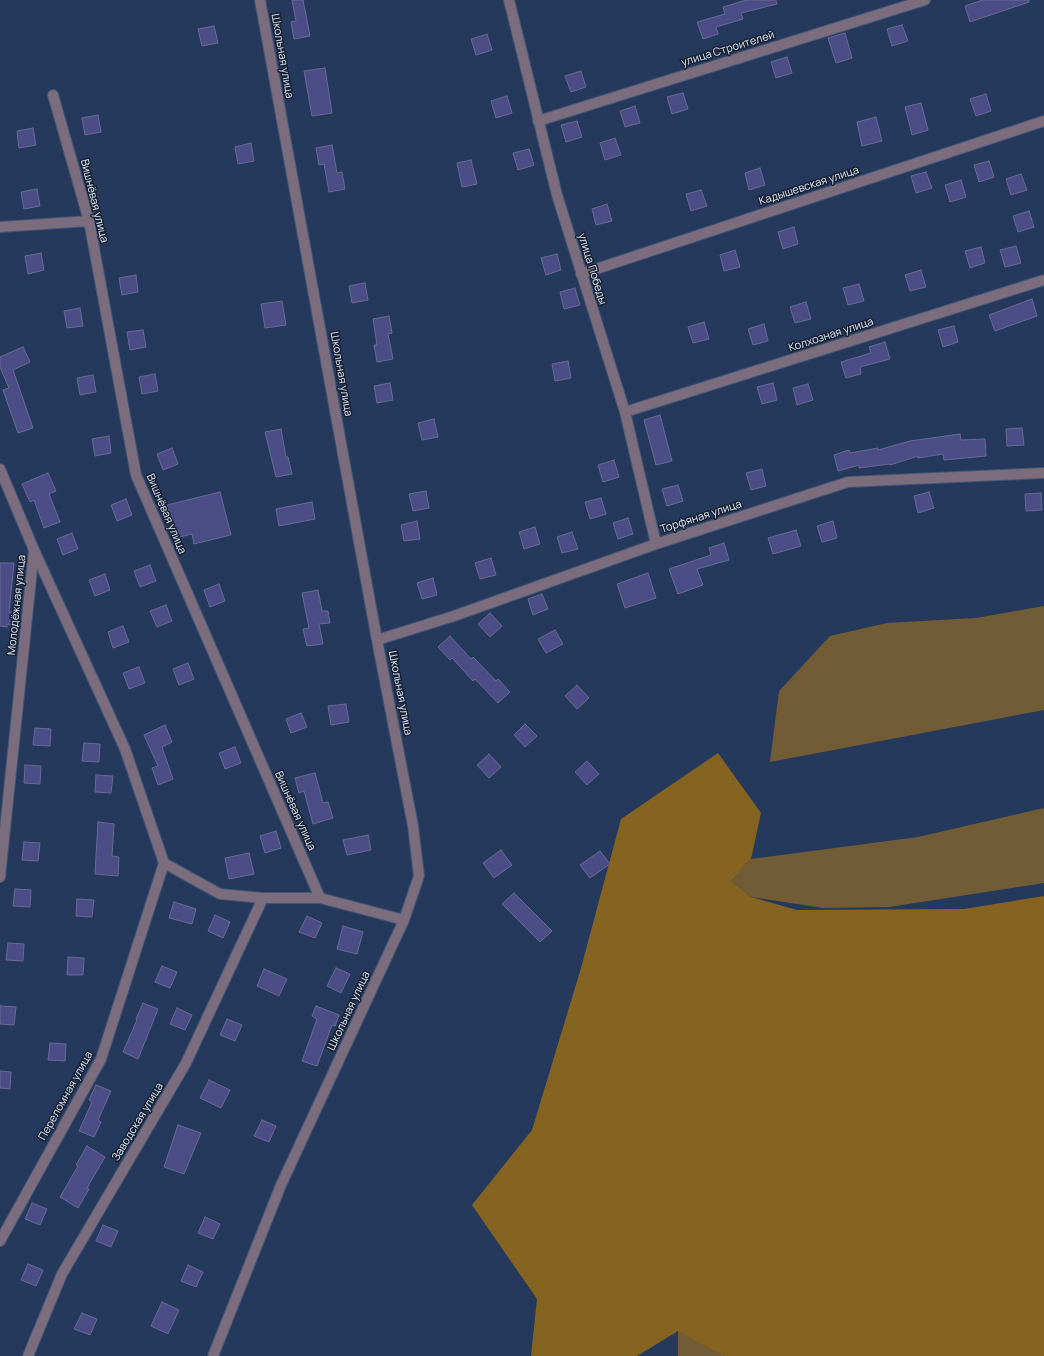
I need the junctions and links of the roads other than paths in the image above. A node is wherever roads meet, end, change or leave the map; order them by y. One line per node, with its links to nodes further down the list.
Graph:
1 (260, 0): 16 (street, Школьная улица)
2 (508, 0): 5 (street, улица Победы)
3 (925, 0): 5 (street, улица Строителей)
4 (53, 95): 7 (street, Вишнёвая улица)
5 (538, 121): 9 (street, улица Победы)
6 (1044, 121): 9 (street, Кадышевская улица)
7 (89, 221): 8 (street); 20 (street, Вишнёвая улица)
8 (0, 227)
9 (581, 274): 11 (street, улица Победы)
10 (1044, 280): 11 (street, Колхозная улица)
11 (625, 412): 14 (street, улица Победы)
12 (0, 469): 15 (street)
13 (1044, 473): 14 (street, Торфяная улица)
14 (656, 544): 16 (street, Торфяная улица)
15 (34, 550): 17 (street); 18 (street, Молодёжная улица)
16 (377, 640): 21 (street, Школьная улица)
17 (164, 863): 19 (street); 22 (street, Переломная улица)
18 (0, 877)
19 (262, 898): 20 (street); 23 (street, Заводская улица)
20 (320, 898): 21 (street)
21 (404, 920): 24 (street, Школьная улица)
22 (0, 1240)
23 (28, 1356)
24 (213, 1356)

